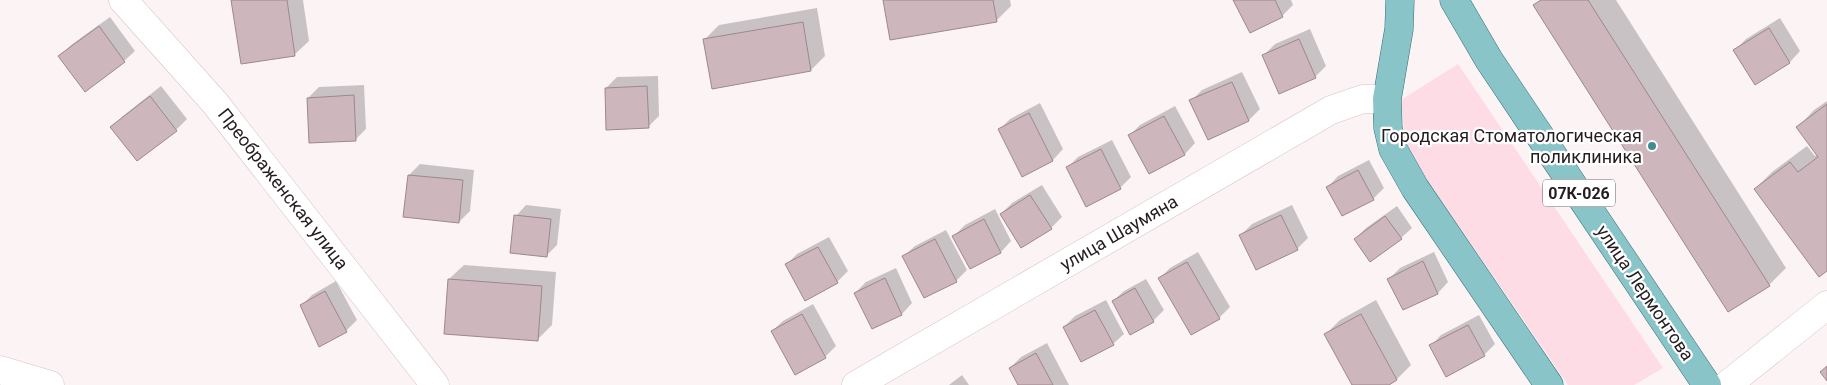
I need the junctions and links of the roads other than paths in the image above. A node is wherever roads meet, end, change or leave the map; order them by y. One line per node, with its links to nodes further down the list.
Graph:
1 (122, 0): 8 (street, Преображенская улица)
2 (1400, 0): 4 (main road)
3 (1454, 0): 11 (main road, улица Лермонтова / 07К-026)
4 (1387, 99): 9 (street, улица Шаумяна); 10 (main road)
5 (1827, 305): 12 (street)
6 (0, 370): 7 (street)
7 (50, 385)
8 (435, 385)
9 (856, 385)
10 (1549, 385)
11 (1707, 385)
12 (1727, 385)

